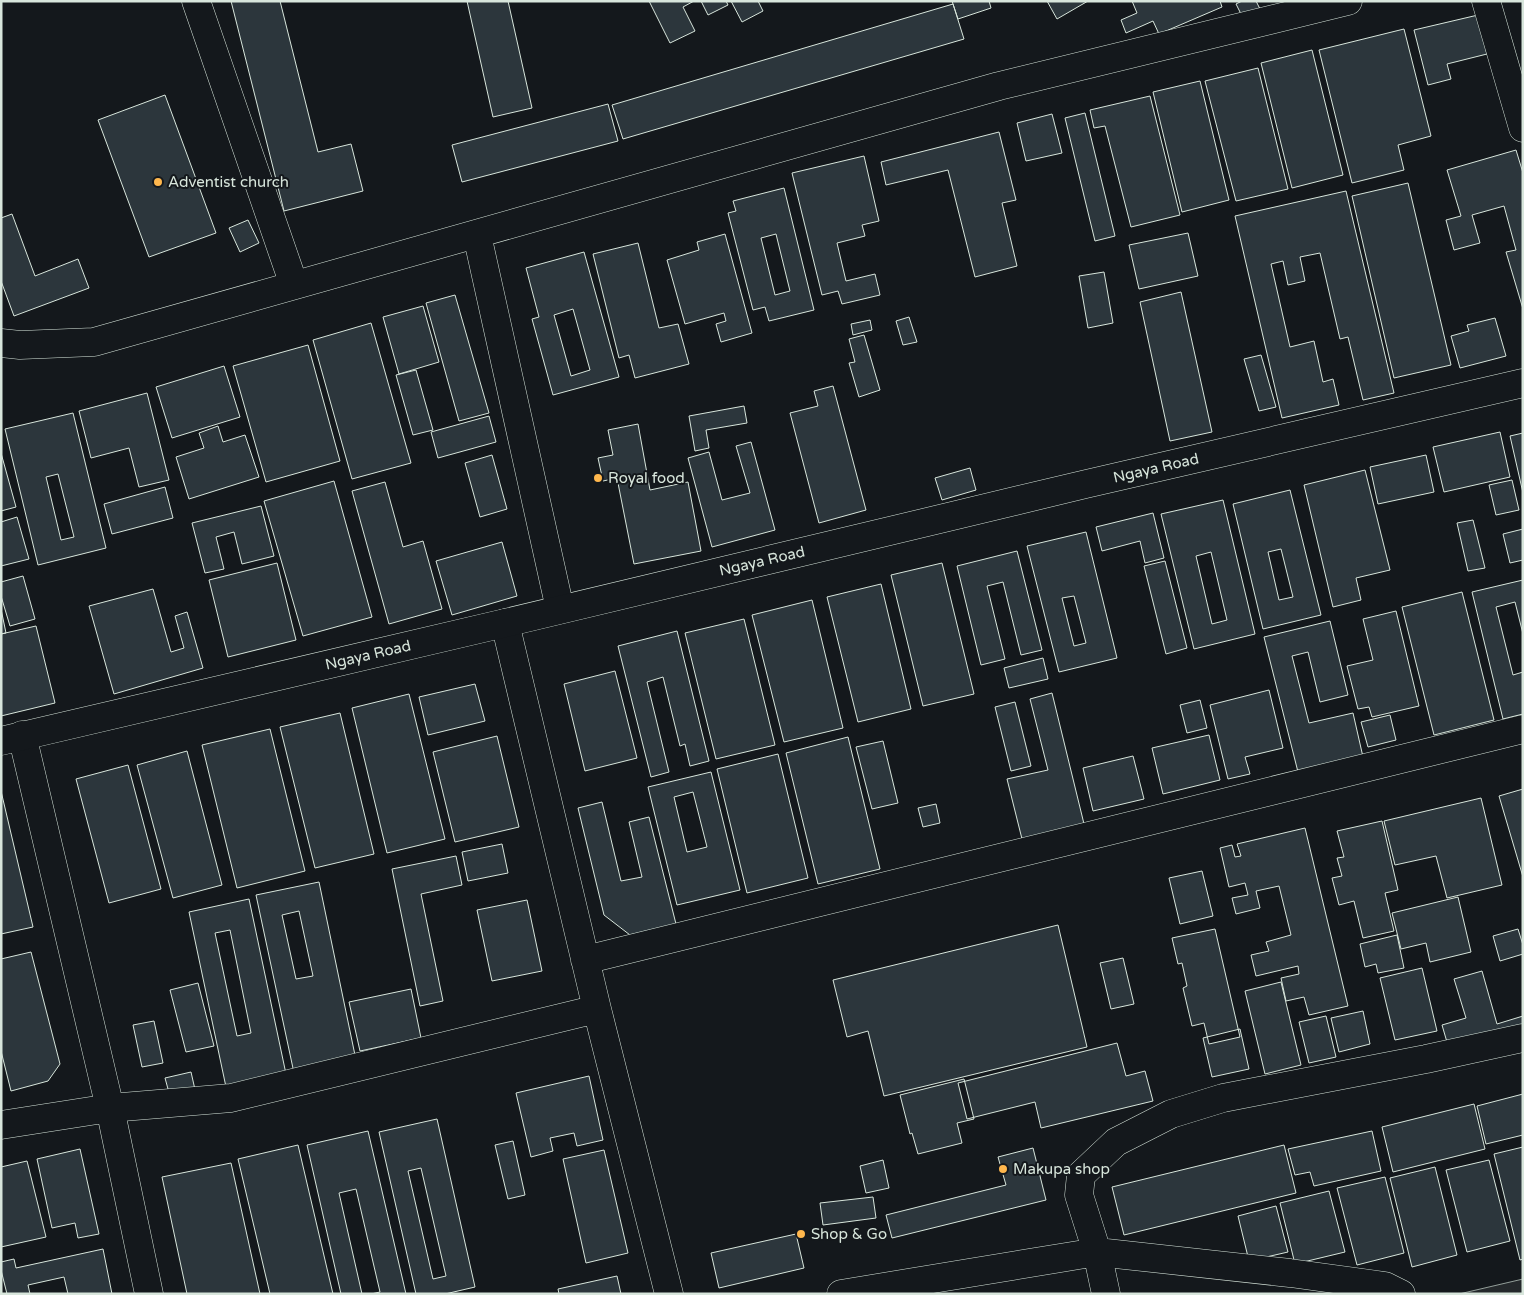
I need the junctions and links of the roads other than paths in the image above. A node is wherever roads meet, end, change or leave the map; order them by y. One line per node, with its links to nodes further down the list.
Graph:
1 (196, 1): 6 (street)
2 (1348, 1): 5 (street)
3 (1486, 1): 4 (street)
4 (1523, 128)
5 (477, 235): 6 (street); 9 (street)
6 (294, 285): 7 (street)
7 (1, 342)
8 (1523, 383): 9 (street, Ngaya Road)
9 (560, 609): 10 (street, Ngaya Road)
10 (505, 623): 12 (street, Ngaya Road); 13 (street)
11 (1523, 729): 13 (street)
12 (12, 738): 16 (street)
13 (585, 960): 14 (street)
14 (597, 1009): 16 (street); 20 (street)
15 (1523, 1038): 18 (street)
16 (110, 1108): 17 (street); 19 (street)
17 (1, 1126)
18 (1097, 1252): 21 (street); 22 (street); 23 (street)
19 (149, 1294)
20 (669, 1294)
21 (841, 1294)
22 (1106, 1294)
23 (1401, 1294)

